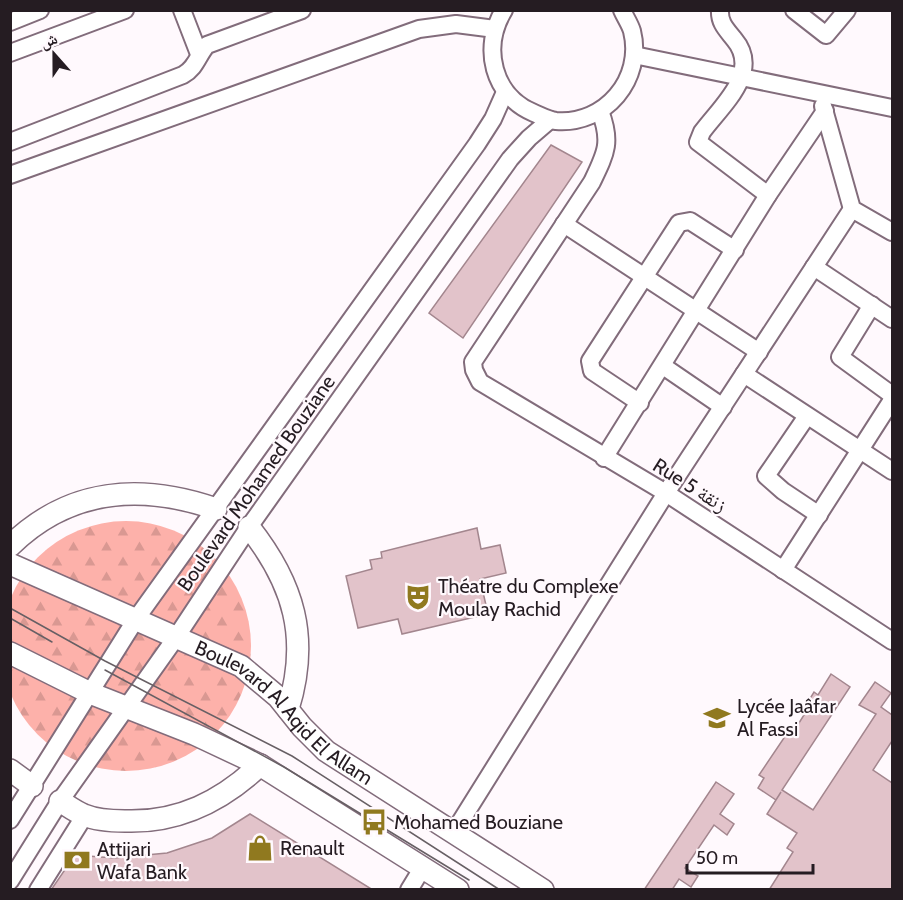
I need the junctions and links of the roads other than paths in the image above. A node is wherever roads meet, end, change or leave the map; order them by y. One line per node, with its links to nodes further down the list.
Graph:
1 (40, 10): 10 (street)
2 (182, 10): 13 (street)
3 (302, 10): 13 (street)
4 (504, 10): 11 (street)
5 (622, 10): 14 (street)
6 (720, 10): 15 (street)
7 (794, 10): 8 (street)
8 (847, 10)
9 (123, 11): 12 (street)
10 (10, 22)
11 (495, 28): 16 (street); 23 (street)
12 (10, 53)
13 (199, 54): 22 (street)
14 (634, 55): 15 (street); 19 (street)
15 (742, 78): 17 (street); 24 (street)
16 (505, 92): 21 (street); 46 (street, Boulevard Mohamed Bouziane)
17 (820, 94): 18 (street); 20 (street)
18 (892, 108)
19 (600, 111): 21 (street); 26 (street)
20 (825, 111): 24 (street); 25 (street)
21 (550, 120): 48 (street, Boulevard Mohamed Bouziane)
22 (10, 142)
23 (10, 175)
24 (768, 195): 28 (street)
25 (852, 209): 27 (street); 29 (street)
26 (564, 224): 30 (street); 43 (street, Rue 5 زنقة)
27 (892, 232)
28 (735, 250): 30 (street); 32 (street)
29 (814, 267): 31 (street); 34 (street)
30 (644, 278): 32 (street); 39 (street)
31 (872, 305): 33 (street); 37 (street)
32 (696, 310): 34 (street); 35 (street)
33 (892, 319)
34 (759, 352): 36 (street)
35 (663, 366): 39 (street); 40 (street)
36 (744, 375): 40 (street); 41 (street)
37 (892, 395)
38 (892, 400): 42 (street)
39 (640, 403): 43 (street)
40 (723, 407): 45 (street)
41 (807, 416): 42 (street); 47 (street)
42 (861, 451): 44 (street); 47 (street)
43 (604, 458): 45 (street, Rue 5 زنقة)
44 (892, 471)
45 (666, 493): 51 (street, Rue 5 زنقة); 65 (street)
46 (216, 509): 49 (main road); 52 (street, Boulevard Mohamed Bouziane)
47 (819, 515): 51 (street)
48 (249, 527): 53 (street, Boulevard Mohamed Bouziane); 58 (main road)
49 (10, 546)
50 (10, 564): 52 (main road, Boulevard Al Aqid El Allam)
51 (783, 570): 54 (street, Rue 5 زنقة)
52 (136, 619): 53 (main road, Boulevard Al Aqid El Allam); 56 (street, Boulevard Mohamed Bouziane)
53 (177, 636): 57 (street, Boulevard Mohamed Bouziane); 58 (main road, Boulevard Al Aqid El Allam)
54 (892, 641)
55 (10, 653): 56 (main road)
56 (90, 693): 57 (main road); 61 (street, Boulevard Mohamed Bouziane)
57 (127, 707): 59 (main road); 62 (street, Boulevard Mohamed Bouziane)
58 (288, 709): 65 (main road, Boulevard Al Aqid El Allam)
59 (260, 765): 63 (main road); 66 (main road)
60 (10, 770): 61 (main road)
61 (32, 786): 64 (street, Boulevard Mohamed Bouziane)
62 (60, 801): 63 (main road); 67 (street, Boulevard Mohamed Bouziane)
63 (85, 815): 68 (street)
64 (10, 820)
65 (454, 832): 71 (main road, Boulevard Al Aqid El Allam)
66 (423, 867): 69 (street); 70 (main road)
67 (10, 881)
68 (38, 890)
69 (409, 890)
70 (458, 890)
71 (543, 890)

